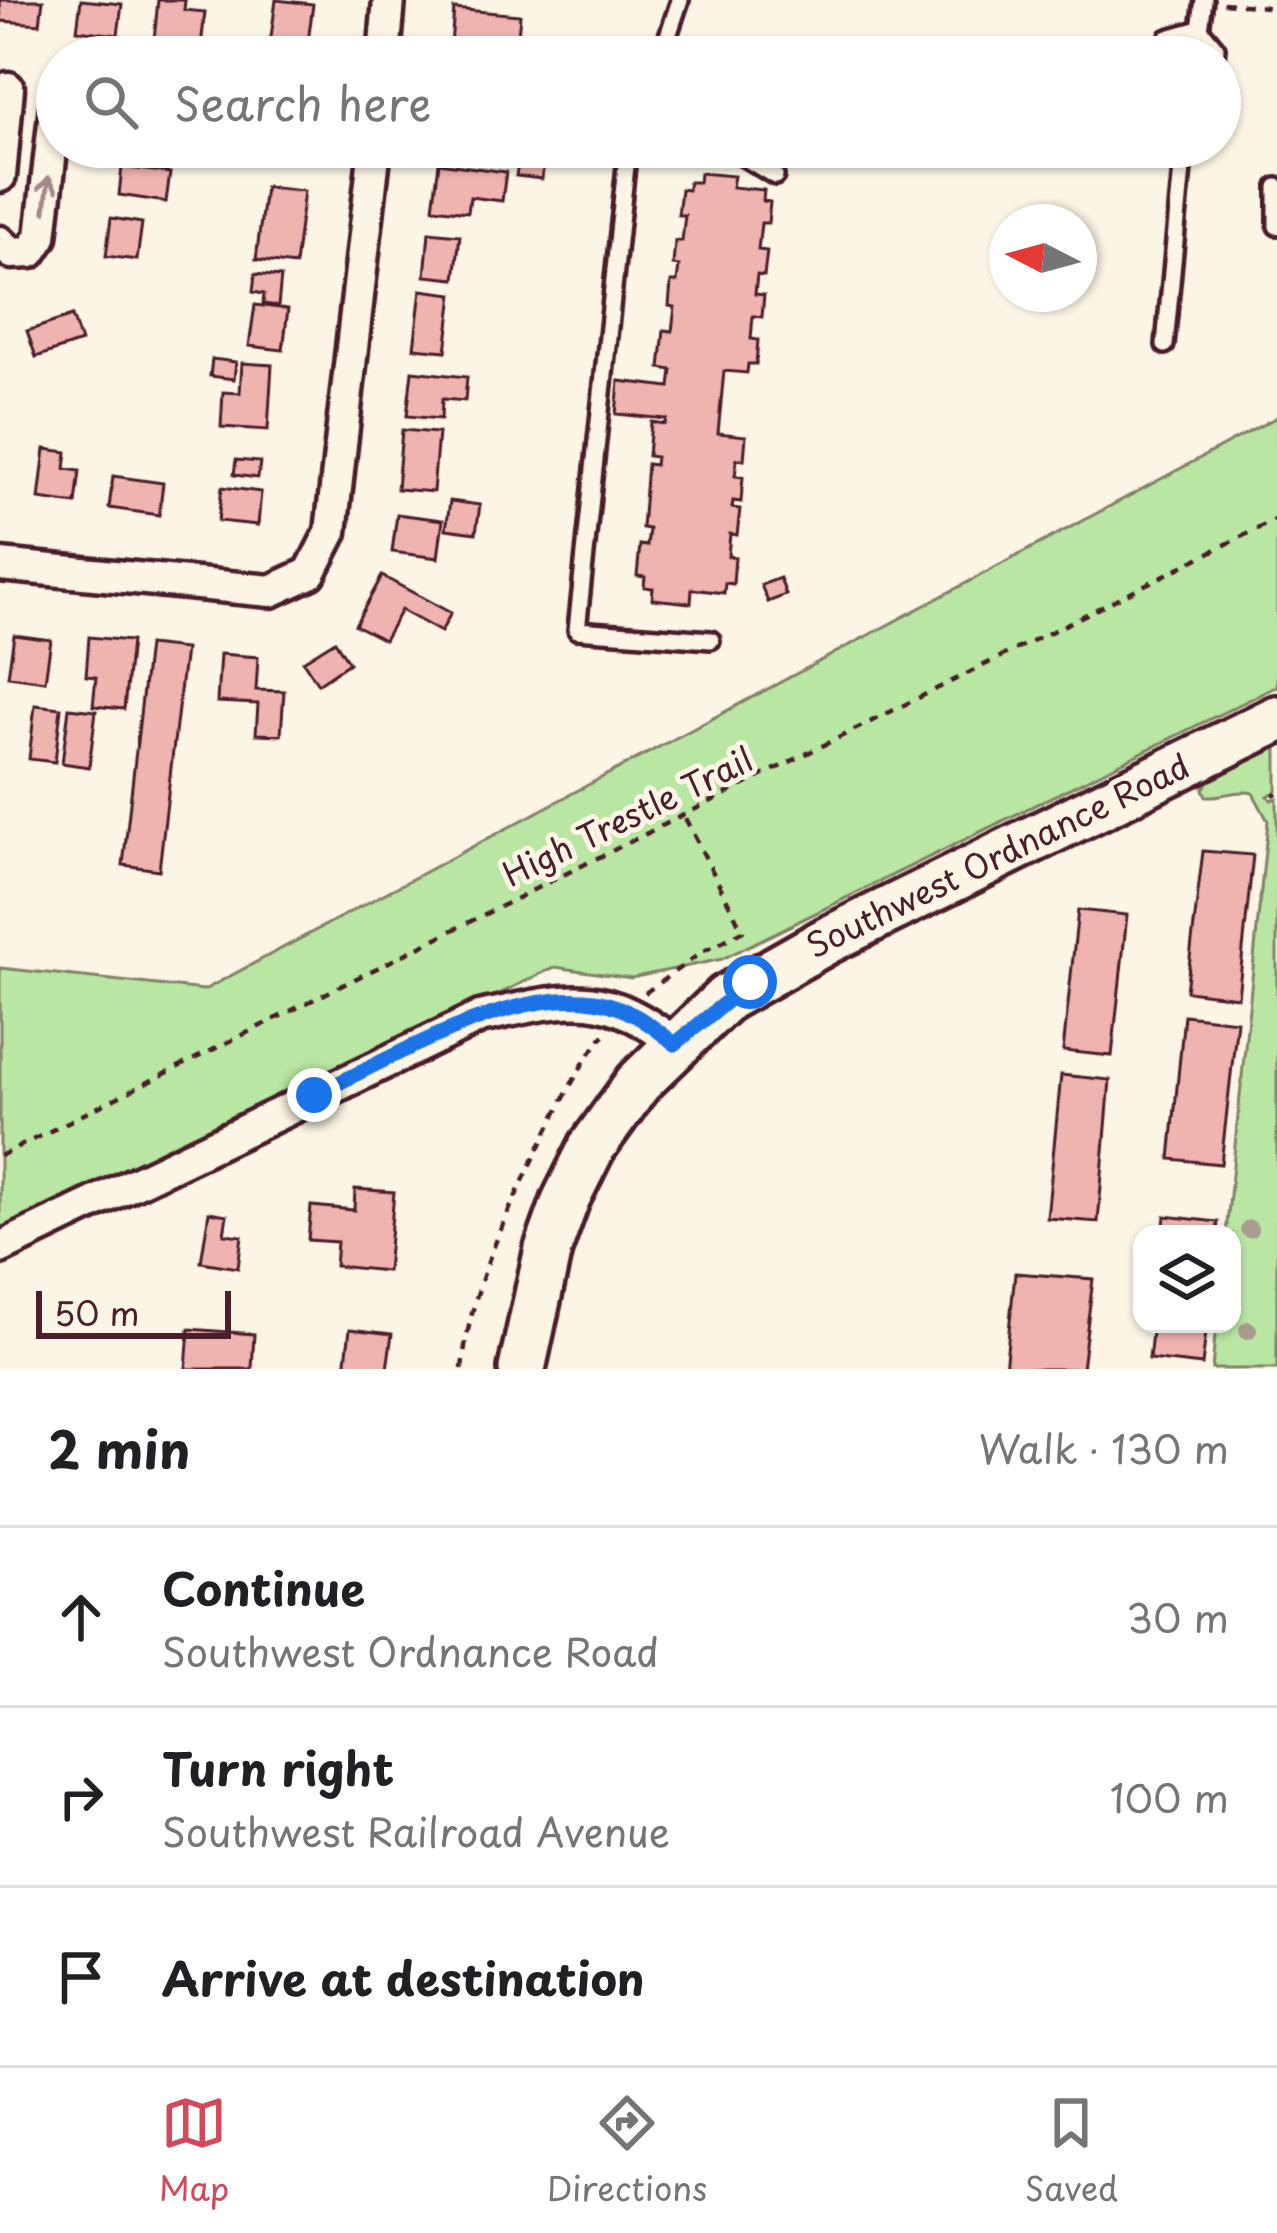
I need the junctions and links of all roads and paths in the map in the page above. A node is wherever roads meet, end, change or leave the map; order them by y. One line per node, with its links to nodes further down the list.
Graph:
1 (389, 0): 6 (street)
2 (680, 0): 7 (lane)
3 (1204, 0): 4 (path); 5 (lane)
4 (1277, 8)
5 (1200, 29): 8 (lane); 9 (lane)
6 (386, 36)
7 (668, 36)
8 (1175, 36)
9 (1206, 36)
10 (4, 88): 11 (street); 17 (street)
11 (36, 92)
12 (49, 168): 21 (street, one-way to 12)
13 (373, 168): 24 (street)
14 (626, 168): 25 (lane)
15 (762, 168): 18 (lane)
16 (1181, 168): 22 (lane)
17 (0, 176)
18 (775, 176)
19 (1277, 188): 20 (lane)
20 (1277, 226)
21 (0, 242)
22 (1165, 345)
23 (1277, 519): 28 (path, High Trestle Trail)
24 (0, 565)
25 (711, 640)
26 (1277, 718): 27 (street, Southwest Ordnance Road)
27 (675, 1044): 29 (street); 30 (street, Southwest Ordnance Road)
28 (0, 1156)
29 (0, 1248)
30 (522, 1369)

